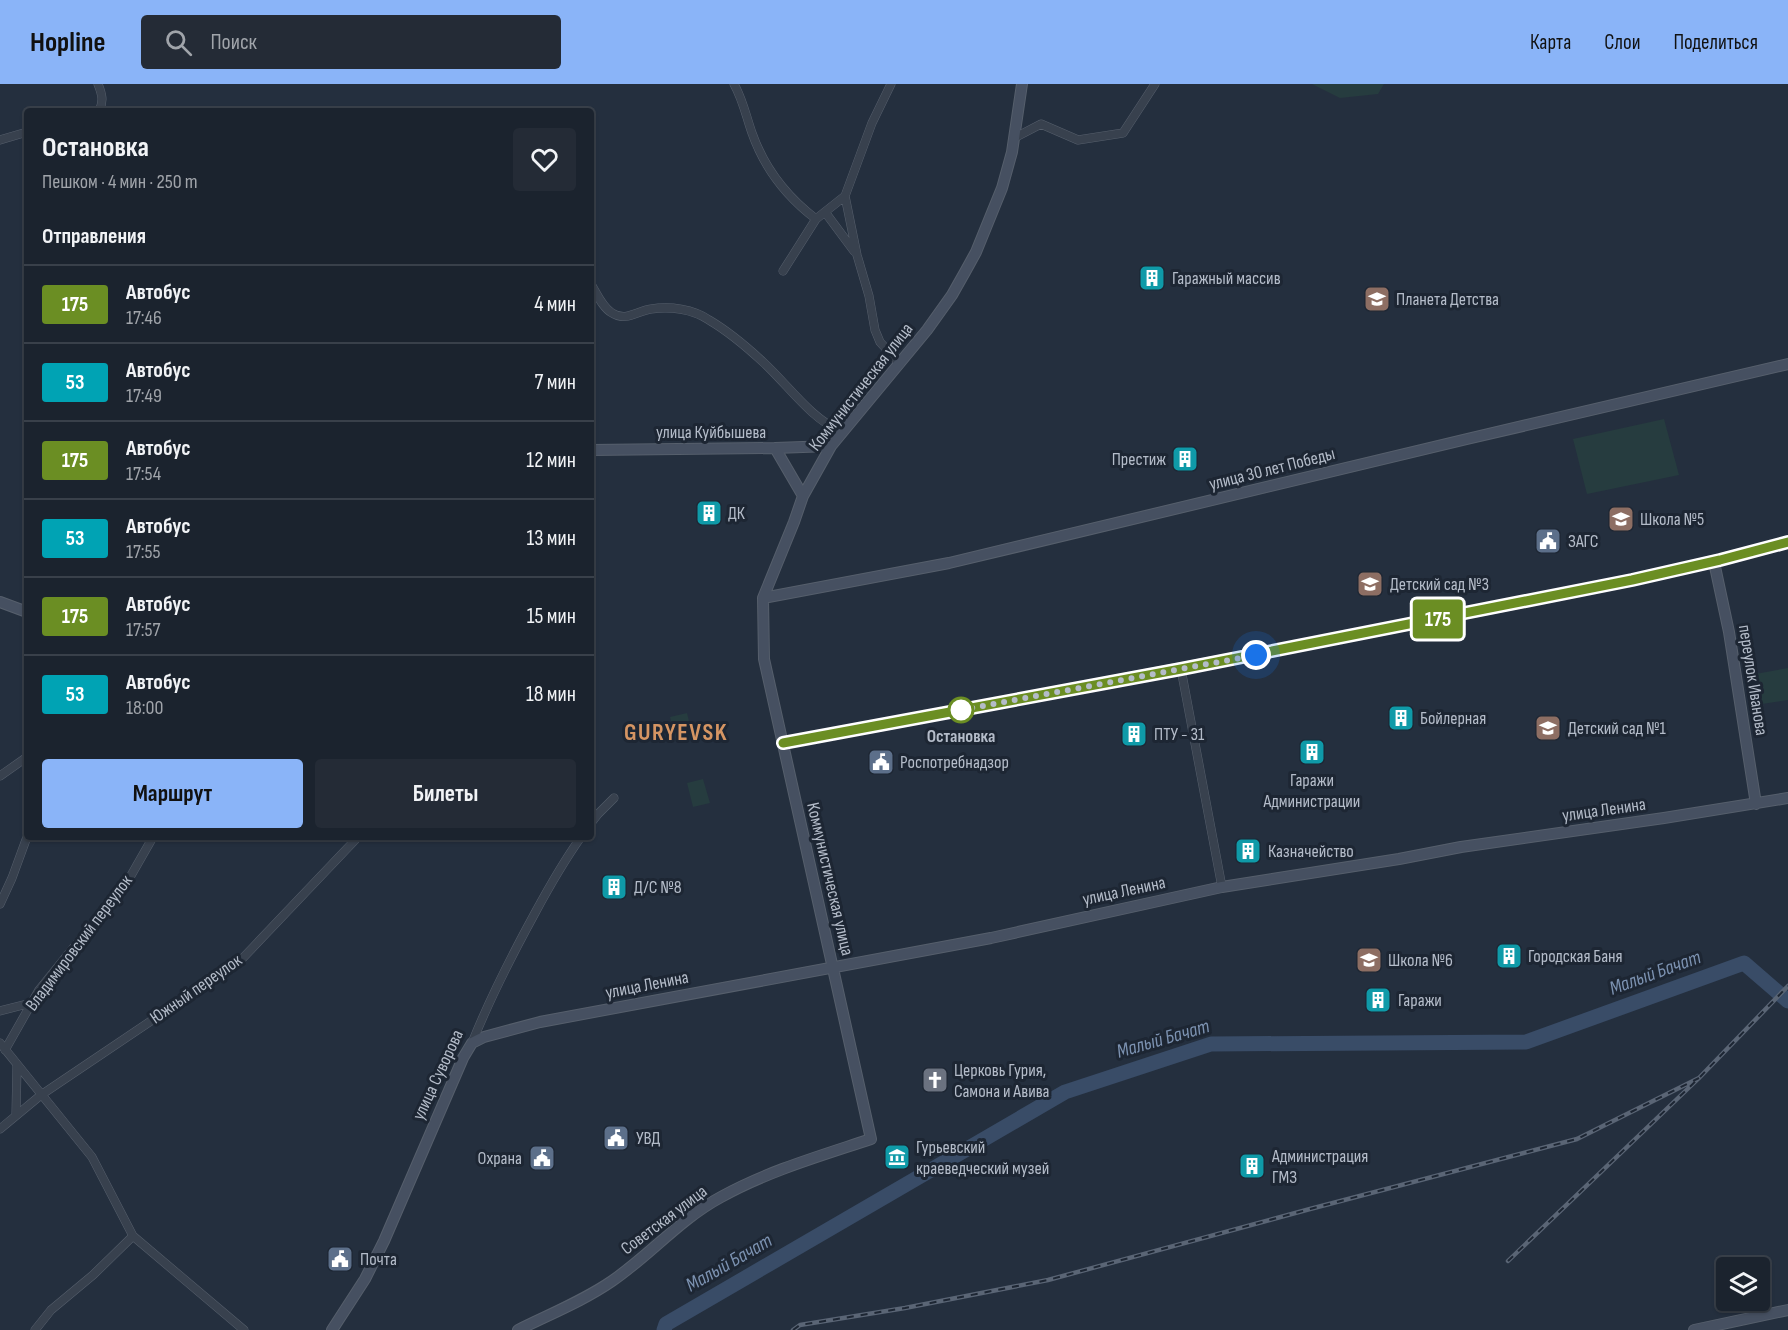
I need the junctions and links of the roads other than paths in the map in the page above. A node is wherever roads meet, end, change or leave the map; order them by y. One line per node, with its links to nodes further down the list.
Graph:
1 (98, 84): 6 (street)
2 (734, 84): 12 (street)
3 (891, 84): 10 (street)
4 (1022, 84): 8 (street, Коммунистическая улица)
5 (1155, 84): 8 (street)
6 (100, 108)
7 (24, 133): 9 (street)
8 (1014, 138): 16 (street, Коммунистическая улица)
9 (0, 140)
10 (845, 196): 11 (street); 13 (street)
11 (825, 212): 12 (street); 13 (street)
12 (816, 219): 14 (street)
13 (857, 255): 16 (street)
14 (783, 271)
15 (594, 289): 18 (street)
16 (900, 364): 18 (street, Коммунистическая улица)
17 (1788, 364): 25 (street, улица 30 лет Победы)
18 (842, 432): 19 (street, Коммунистическая улица)
19 (831, 446): 20 (street); 22 (street, Коммунистическая улица)
20 (774, 448): 21 (street, улица Куйбышева); 22 (street, улица Куйбышева)
21 (594, 450)
22 (803, 496): 25 (street, Коммунистическая улица)
23 (1788, 542): 24 (street)
24 (1714, 562): 28 (street); 34 (street, переулок Иванова)
25 (763, 598): 29 (street, Коммунистическая улица)
26 (0, 602): 27 (street)
27 (24, 611)
28 (1181, 669): 29 (street); 40 (street)
29 (783, 743): 42 (street, Коммунистическая улица)
30 (24, 759): 31 (street)
31 (0, 776)
32 (614, 798): 35 (street)
33 (1788, 798): 34 (street, улица Ленина)
34 (1756, 804): 40 (street, улица Ленина)
35 (594, 819)
36 (26, 840): 41 (street)
37 (151, 840): 43 (street, Владимировский переулок)
38 (355, 840): 48 (street, Южный переулок)
39 (579, 840): 45 (street, улица Суворова)
40 (1222, 887): 42 (street, улица Ленина)
41 (0, 904)
42 (833, 967): 45 (street, улица Ленина); 51 (street, Коммунистическая улица)
43 (31, 1003): 44 (street); 46 (street, Владимировский переулок)
44 (0, 1011)
45 (472, 1043): 56 (street, улица Суворова)
46 (3, 1046): 47 (street)
47 (17, 1065): 48 (street); 49 (street)
48 (41, 1095): 49 (street, Южный переулок); 52 (street)
49 (16, 1115): 50 (street, Южный переулок)
50 (0, 1129)
51 (871, 1139): 57 (street, Советская улица)
52 (133, 1236): 54 (street); 55 (street)
53 (1788, 1311): 58 (street)
54 (35, 1330)
55 (244, 1330)
56 (332, 1330)
57 (518, 1330)
58 (1694, 1330)

